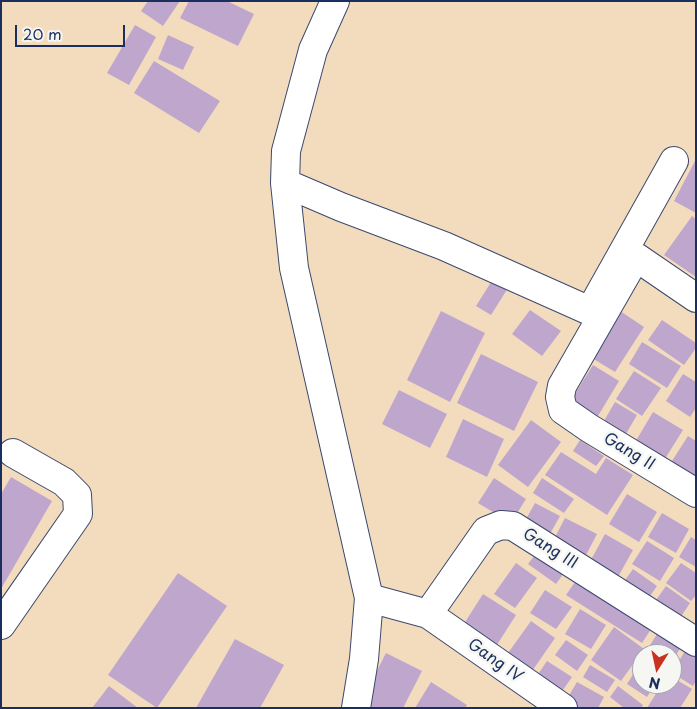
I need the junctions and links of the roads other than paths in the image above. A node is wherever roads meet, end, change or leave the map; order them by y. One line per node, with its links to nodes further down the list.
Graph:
1 (335, 1): 3 (street)
2 (674, 161): 4 (street)
3 (285, 183): 4 (street); 8 (street)
4 (623, 270): 5 (street); 7 (street, Gang II)
5 (696, 298)
6 (13, 453): 10 (street)
7 (696, 493)
8 (369, 598): 9 (street, Gang IV); 12 (street)
9 (428, 614): 11 (street, Gang III); 13 (street, Gang IV)
10 (1, 625)
11 (696, 642)
12 (356, 708)
13 (563, 708)

